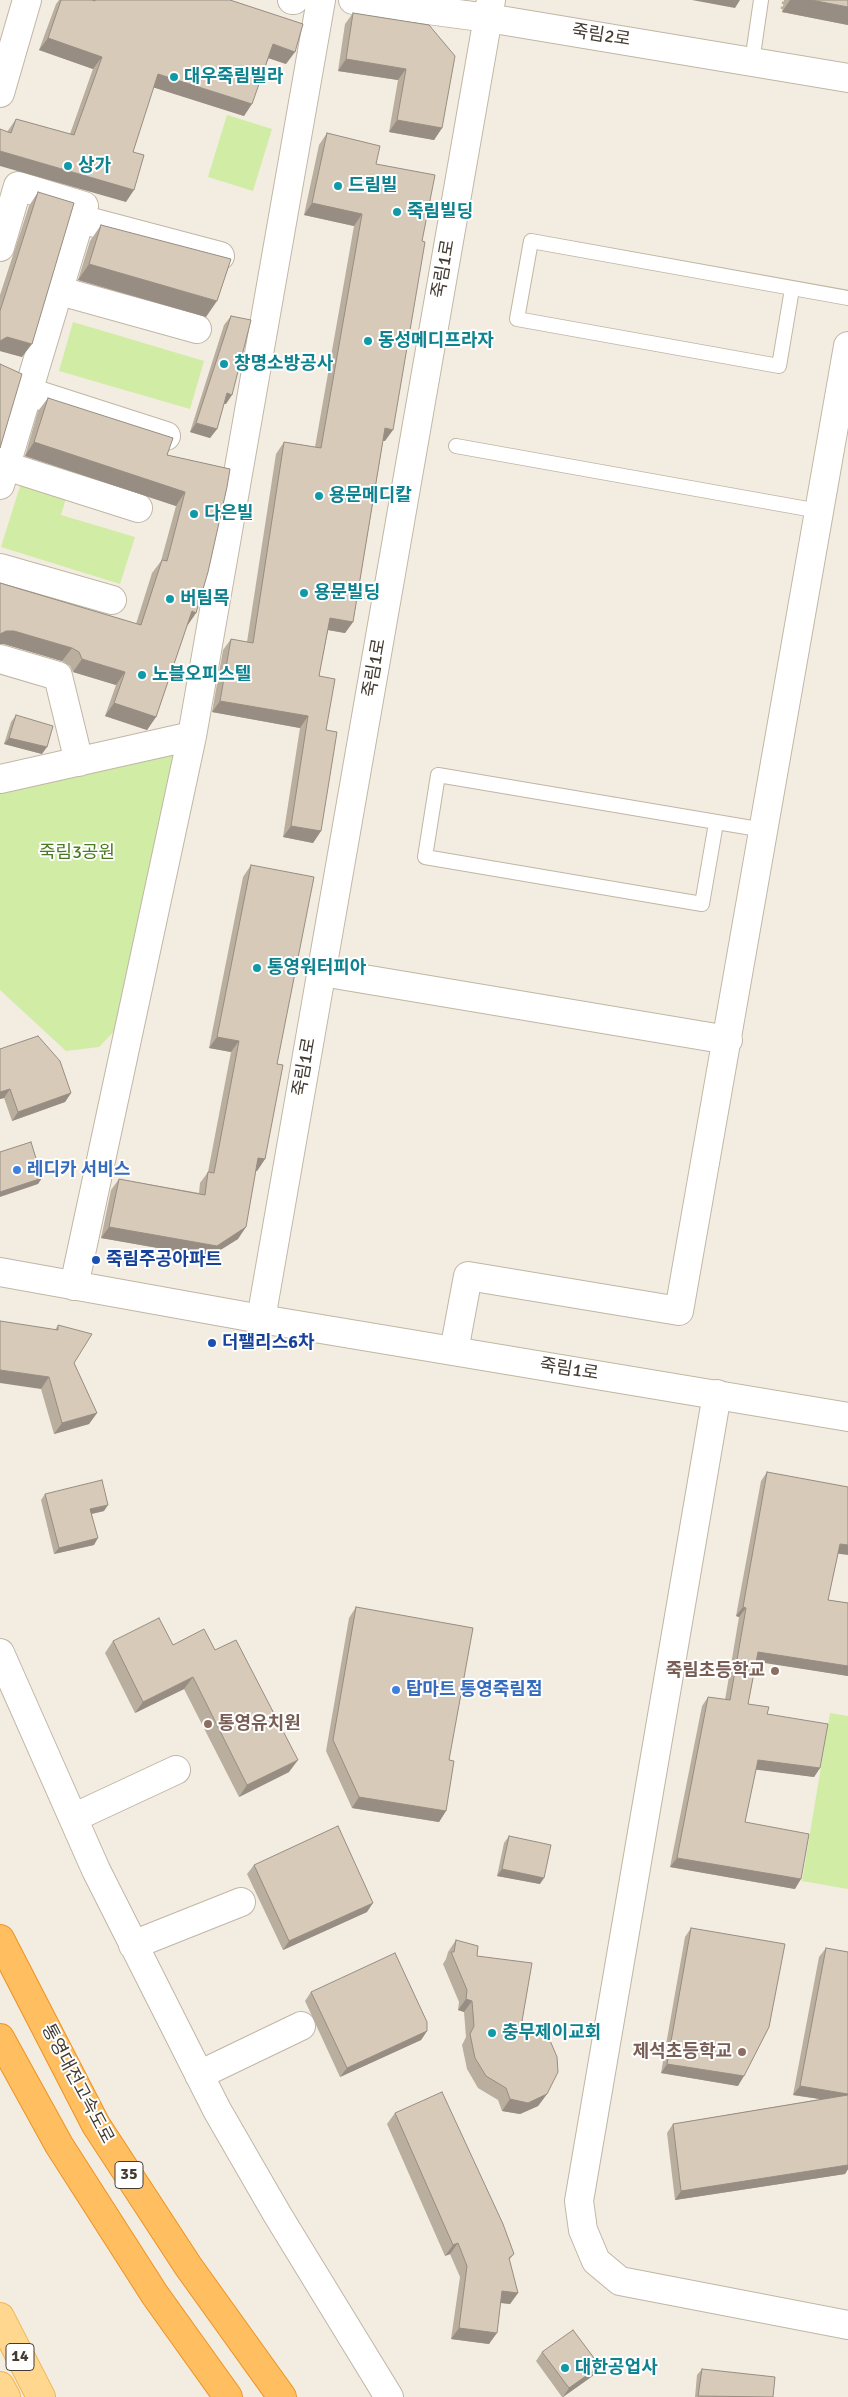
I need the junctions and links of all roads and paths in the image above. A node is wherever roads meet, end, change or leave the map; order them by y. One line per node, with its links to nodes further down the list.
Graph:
1 (27, 0): 8 (street)
2 (321, 0): 26 (street)
3 (353, 0): 5 (street, 죽림2로)
4 (761, 0): 6 (lane)
5 (489, 9): 6 (street, 죽림2로); 31 (street, 죽림1로)
6 (752, 62): 7 (street, 죽림2로)
7 (848, 78)
8 (0, 93)
9 (80, 219): 10 (street); 11 (street); 13 (street)
10 (0, 247)
11 (220, 256)
12 (792, 289): 12 (lane); 14 (lane)
13 (60, 291): 15 (street); 17 (street)
14 (848, 298)
15 (197, 329)
16 (848, 346): 22 (street)
17 (24, 379): 18 (street); 20 (street)
18 (166, 436)
19 (456, 446): 22 (lane)
20 (3, 476): 21 (street)
21 (138, 508)
22 (819, 511): 30 (street)
23 (0, 568): 24 (street)
24 (112, 600)
25 (0, 659): 27 (street)
26 (192, 736): 27 (street); 34 (street)
27 (79, 762): 28 (street)
28 (0, 779)
29 (716, 823): 29 (lane); 30 (lane)
30 (764, 830): 32 (street)
31 (322, 972): 32 (street); 35 (street, 죽림1로)
32 (728, 1040): 36 (street)
33 (0, 1272): 34 (street, 죽림1로)
34 (74, 1286): 35 (street, 죽림1로)
35 (261, 1319): 36 (street, 죽림1로)
36 (454, 1351): 37 (street, 죽림1로)
37 (717, 1394): 38 (street, 죽림1로); 49 (street)
38 (848, 1417)
39 (0, 1653): 41 (street)
40 (176, 1770): 41 (street)
41 (73, 1818): 44 (street)
42 (241, 1902): 44 (street)
43 (0, 1939): 54 (highway, 통영대전고속도로 / 35)
44 (133, 1945): 47 (street)
45 (301, 2026): 47 (street)
46 (0, 2038): 53 (highway, 35)
47 (199, 2075): 55 (street)
48 (0, 2317): 52 (main road, 14)
49 (848, 2324)
50 (0, 2386): 51 (main road, 14)
51 (6, 2397)
52 (41, 2397)
53 (228, 2397)
54 (282, 2397)
55 (389, 2397)

